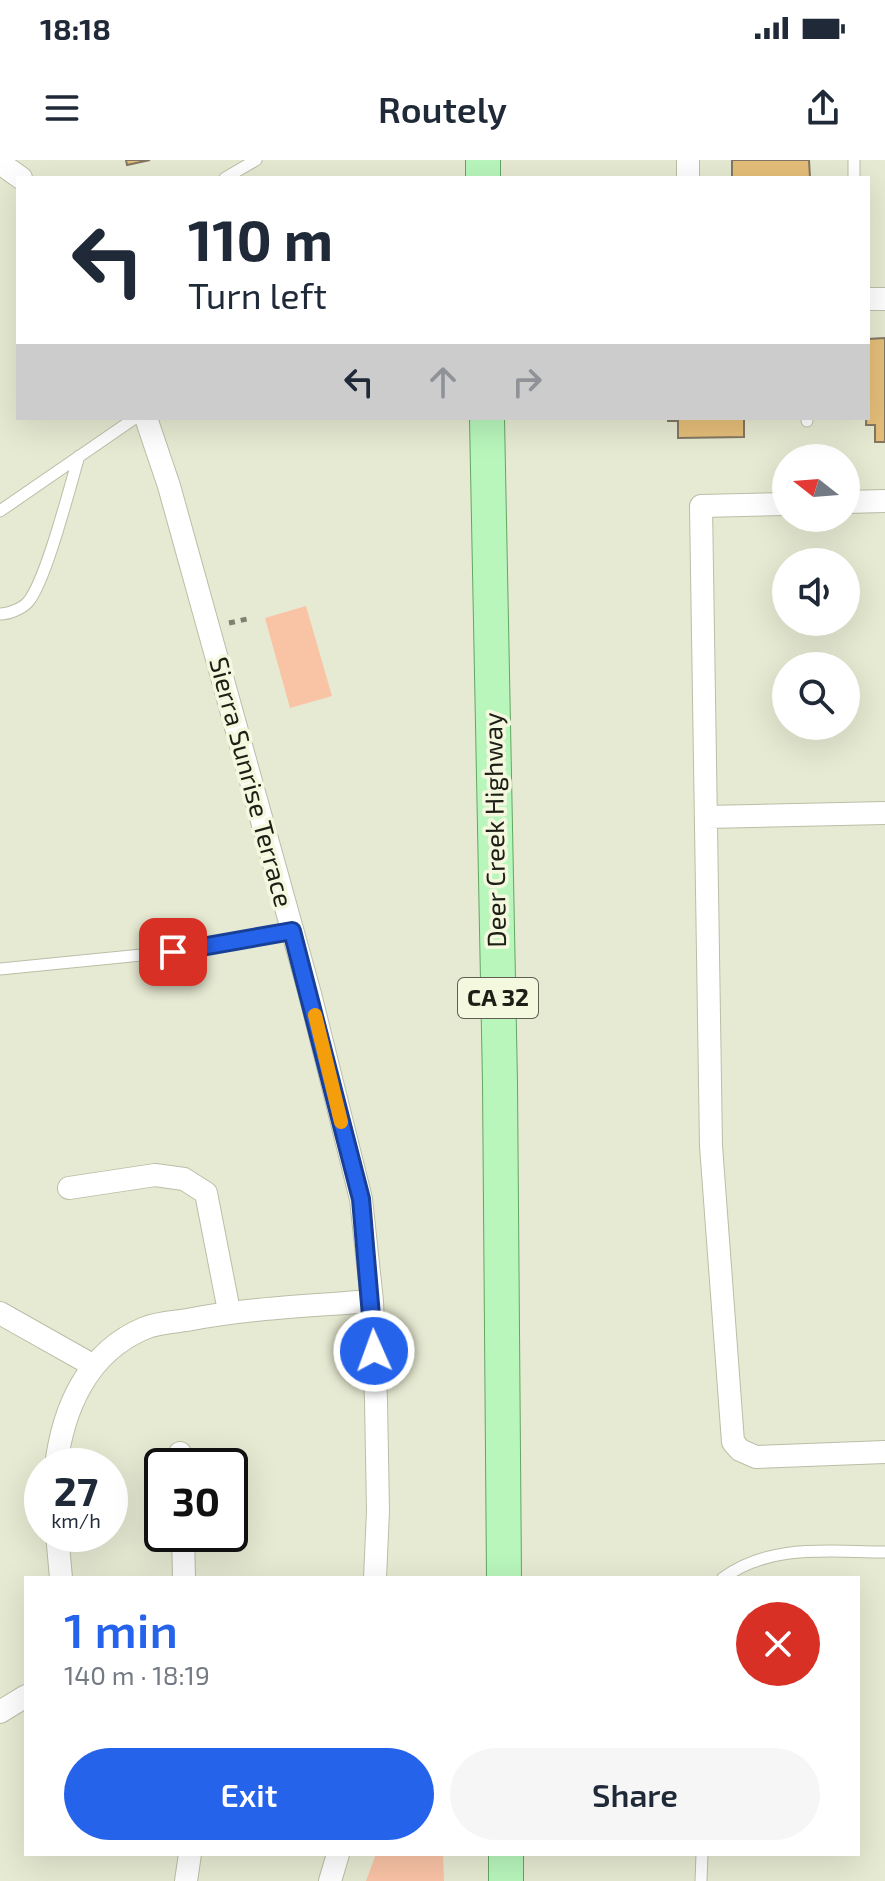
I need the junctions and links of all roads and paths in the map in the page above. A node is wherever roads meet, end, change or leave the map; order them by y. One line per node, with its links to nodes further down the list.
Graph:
1 (256, 160): 4 (lane)
2 (0, 163): 3 (street)
3 (18, 176)
4 (228, 176)
5 (132, 420): 8 (lane)
6 (147, 420): 18 (street, Sierra Sunrise Terrace)
7 (487, 420): 33 (main road, Deer Creek Highway / CA 32)
8 (79, 456): 12 (lane); 13 (lane)
9 (885, 501): 10 (street)
10 (860, 502)
11 (772, 504): 17 (street)
12 (0, 511)
13 (2, 617)
14 (247, 619): 15 (path)
15 (223, 625)
16 (885, 813): 17 (street)
17 (706, 817): 26 (street)
18 (292, 931): 19 (lane); 21 (street, Sierra Sunrise Terrace)
19 (0, 969)
20 (69, 1188): 22 (street)
21 (372, 1301): 22 (street); 32 (street, Sierra Sunrise Terrace)
22 (229, 1311): 24 (street)
23 (0, 1313): 24 (street)
24 (94, 1366): 25 (street)
25 (58, 1448)
26 (885, 1452)
27 (59, 1552): 30 (street)
28 (183, 1552): 31 (street)
29 (885, 1552): 34 (lane)
30 (61, 1576)
31 (184, 1576)
32 (375, 1576)
33 (504, 1576)
34 (726, 1576)
35 (24, 1697): 36 (street)
36 (0, 1712)
37 (190, 1856): 41 (street)
38 (337, 1856): 42 (street)
39 (506, 1856): 43 (main road)
40 (702, 1856): 44 (lane)
41 (186, 1881)
42 (330, 1881)
43 (506, 1881)
44 (701, 1881)

